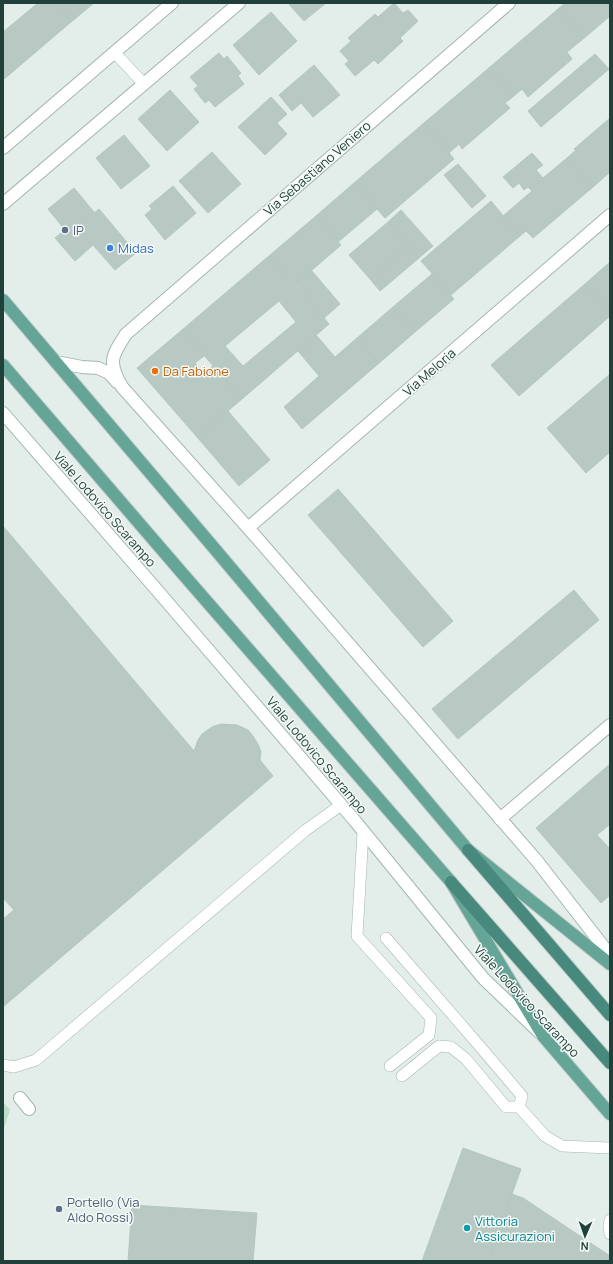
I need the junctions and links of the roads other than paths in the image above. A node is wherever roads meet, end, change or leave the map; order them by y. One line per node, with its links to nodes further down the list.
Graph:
1 (172, 3): 4 (street)
2 (238, 3): 5 (street)
3 (509, 3): 12 (street, Via Sebastiano Veniero)
4 (115, 53): 5 (lane); 6 (street)
5 (144, 84): 7 (street)
6 (3, 148)
7 (3, 204)
8 (610, 215): 14 (street, Via Meloria)
9 (3, 300): 10 (main road)
10 (56, 362): 12 (street); 19 (main road)
11 (3, 365): 20 (main road, Viale Lodovico Scarampo)
12 (122, 387): 14 (street)
13 (3, 413): 16 (street, Viale Lodovico Scarampo)
14 (248, 528): 17 (street)
15 (610, 725): 17 (street)
16 (341, 805): 18 (street, Viale Lodovico Scarampo); 27 (lane)
17 (500, 819): 22 (street)
18 (363, 832): 25 (street, Viale Lodovico Scarampo); 28 (lane)
19 (468, 850): 23 (main road); 24 (highway)
20 (451, 882): 25 (main road); 26 (highway, Viale Lodovico Scarampo)
21 (386, 938): 31 (lane)
22 (610, 955)
23 (610, 964)
24 (610, 1016)
25 (542, 1036): 33 (main road, Viale Lodovico Scarampo)
26 (610, 1063)
27 (3, 1065)
28 (390, 1066)
29 (402, 1076): 31 (lane)
30 (20, 1098): 32 (street)
31 (519, 1107): 34 (lane)
32 (29, 1109)
33 (610, 1114)
34 (610, 1148)
35 (610, 1220): 36 (lane)
36 (610, 1234)

